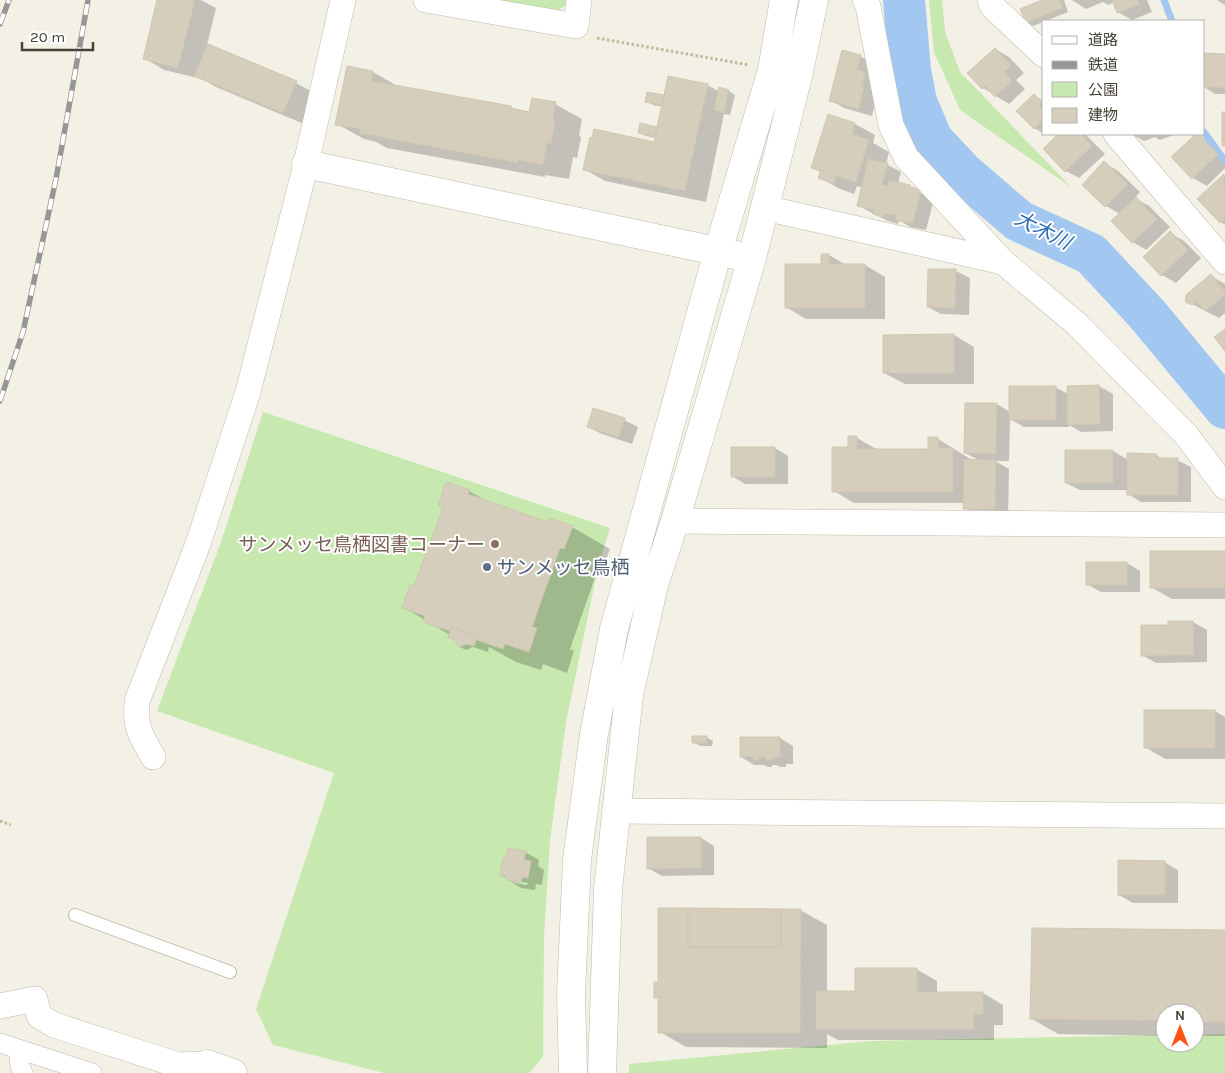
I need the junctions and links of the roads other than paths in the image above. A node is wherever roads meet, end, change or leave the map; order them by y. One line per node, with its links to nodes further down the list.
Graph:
1 (343, 0): 10 (street)
2 (426, 0): 3 (street)
3 (579, 0)
4 (784, 0): 12 (street)
5 (814, 0): 11 (street)
6 (865, 0): 14 (street)
7 (990, 0): 8 (street)
8 (1042, 53)
9 (1117, 135): 15 (street)
10 (306, 164): 12 (street); 19 (street)
11 (765, 208): 13 (street); 14 (street)
12 (718, 251): 13 (street); 31 (street)
13 (752, 258): 17 (street)
14 (1003, 262): 16 (street)
15 (1225, 262)
16 (1225, 487)
17 (675, 521): 18 (street); 20 (street)
18 (1225, 525)
19 (153, 757)
20 (615, 811): 21 (street); 32 (street)
21 (1225, 816)
22 (75, 915): 23 (lane)
23 (230, 972)
24 (0, 1006): 27 (street)
25 (0, 1043): 26 (street)
26 (18, 1048): 28 (street); 29 (street)
27 (207, 1064): 30 (street)
28 (23, 1073)
29 (92, 1073)
30 (233, 1073)
31 (573, 1073)
32 (602, 1073)

